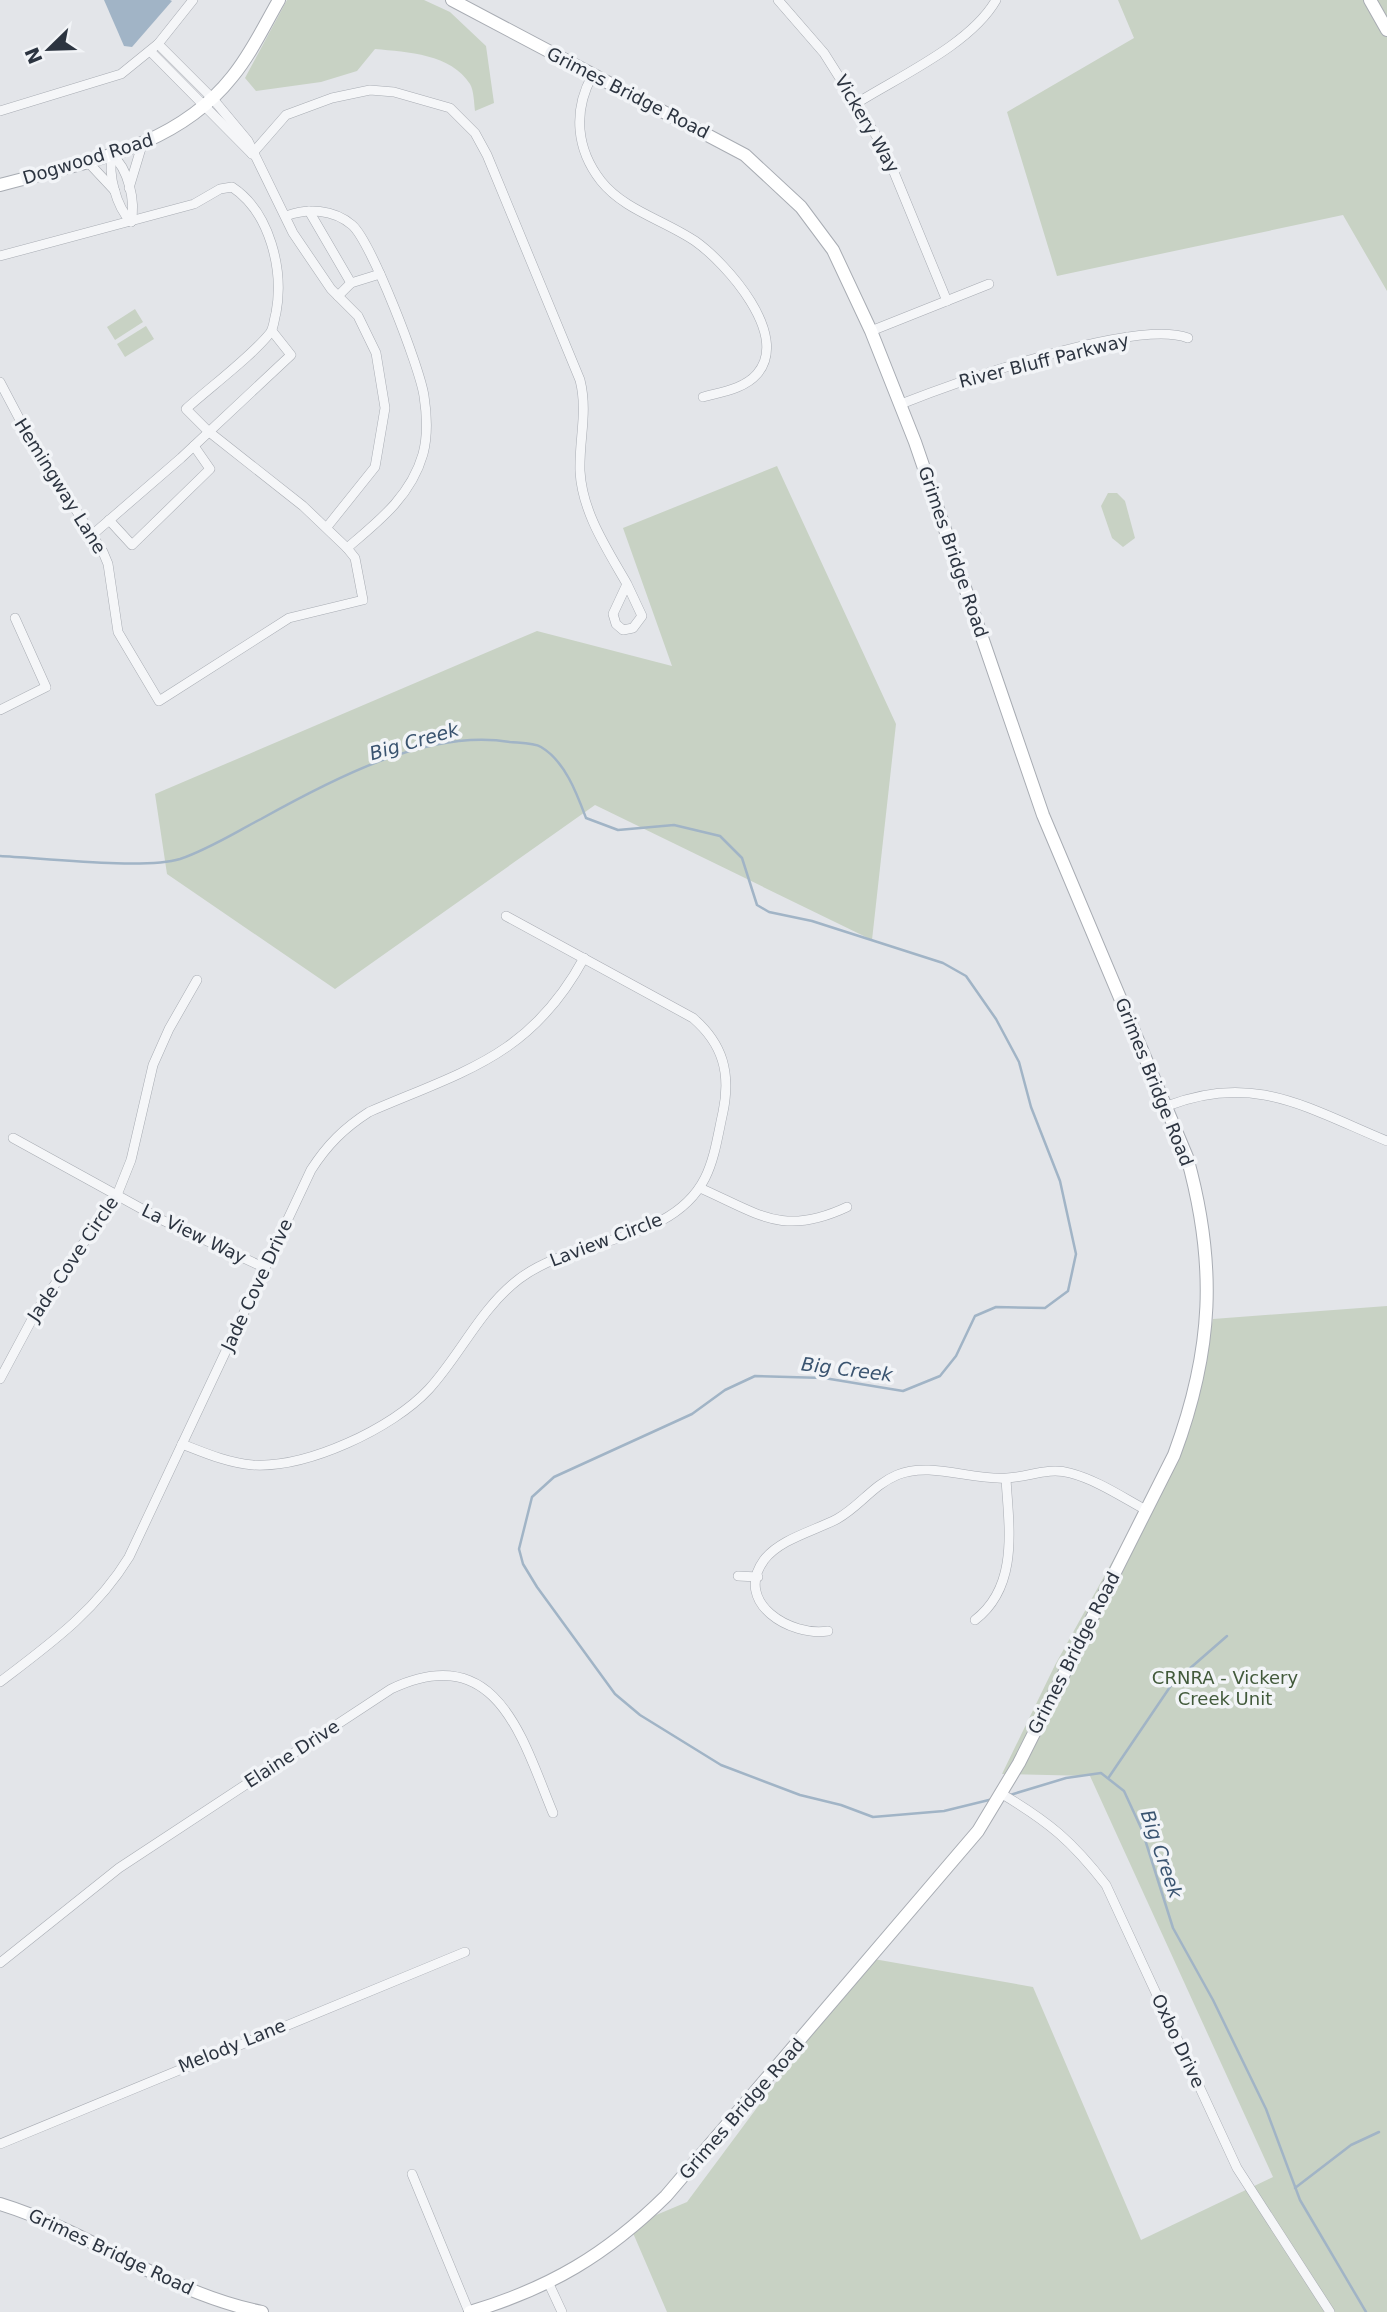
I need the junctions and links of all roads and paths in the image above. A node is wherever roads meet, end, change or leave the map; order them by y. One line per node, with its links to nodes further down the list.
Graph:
1 (193, 0): 8 (street)
2 (279, 0): 13 (street, Dogwood Road)
3 (452, 0): 11 (street, Grimes Bridge Road)
4 (778, 0): 14 (street, Vickery Way)
5 (996, 0): 14 (street)
6 (1370, 0): 7 (street)
7 (1387, 30)
8 (158, 44): 9 (street); 10 (street)
9 (151, 52): 12 (street); 15 (street)
10 (191, 76): 12 (street); 13 (street)
11 (592, 76): 33 (street, Grimes Bridge Road); 36 (street)
12 (183, 84): 13 (street)
13 (209, 102): 16 (street, Dogwood Road); 17 (street)
14 (857, 103): 31 (street, Vickery Way)
15 (0, 111)
16 (142, 145): 18 (street, Dogwood Road); 21 (street)
17 (253, 154): 24 (street); 44 (street)
18 (112, 155): 19 (street, Dogwood Road); 21 (street); 22 (street)
19 (87, 162): 20 (street, Dogwood Road); 22 (street)
20 (0, 185)
21 (129, 190): 25 (street)
22 (117, 193): 25 (street)
23 (309, 211): 24 (street); 27 (street); 28 (street)
24 (286, 216): 30 (street)
25 (131, 222): 26 (street); 32 (street)
26 (0, 256)
27 (380, 274): 28 (street); 43 (street)
28 (351, 284): 30 (street)
29 (989, 284): 31 (street)
30 (338, 296): 41 (street)
31 (947, 301): 33 (street)
32 (272, 331): 38 (street); 38 (street, Hemingway Lane)
33 (871, 331): 37 (street, Grimes Bridge Road)
34 (1188, 338): 37 (street, River Bluff Parkway)
35 (0, 382): 42 (street, Hemingway Lane)
36 (703, 397)
37 (901, 404): 50 (street, Grimes Bridge Road)
38 (208, 431): 39 (street); 41 (street, Hemingway Lane)
39 (194, 446): 40 (street); 40 (street)
40 (109, 520): 42 (street)
41 (327, 527): 43 (street, Hemingway Lane)
42 (92, 535): 43 (street, Hemingway Lane)
43 (347, 548)
44 (627, 584): 44 (street)
45 (15, 618): 46 (street)
46 (0, 710)
47 (506, 916): 48 (street, Laview Circle)
48 (584, 958): 53 (street, Laview Circle); 56 (street, Jade Cove Drive)
49 (197, 980): 54 (street, Jade Cove Circle)
50 (1167, 1107): 52 (street); 60 (street, Grimes Bridge Road)
51 (13, 1138): 54 (street, La View Way)
52 (1387, 1141)
53 (700, 1188): 55 (street); 58 (street, Laview Circle)
54 (117, 1195): 56 (street, La View Way); 57 (street, Jade Cove Circle)
55 (847, 1207)
56 (265, 1268): 58 (street, Jade Cove Drive)
57 (0, 1380)
58 (182, 1444): 65 (street, Jade Cove Drive)
59 (1006, 1479): 60 (street); 62 (street); 63 (street)
60 (1146, 1510): 66 (street, Grimes Bridge Road)
61 (738, 1576): 62 (street)
62 (758, 1577): 64 (street)
63 (975, 1620)
64 (828, 1632)
65 (0, 1682)
66 (1002, 1794): 73 (street, Grimes Bridge Road); 77 (street, Oxbo Drive)
67 (553, 1813): 69 (street, Elaine Drive)
68 (464, 1952): 70 (street, Melody Lane)
69 (0, 1963)
70 (0, 2144)
71 (412, 2174): 75 (street)
72 (0, 2204): 74 (street, Grimes Bridge Road)
73 (549, 2284): 75 (street, Grimes Bridge Road); 76 (street)
74 (260, 2312)
75 (469, 2312)
76 (562, 2312)
77 (1330, 2312)

